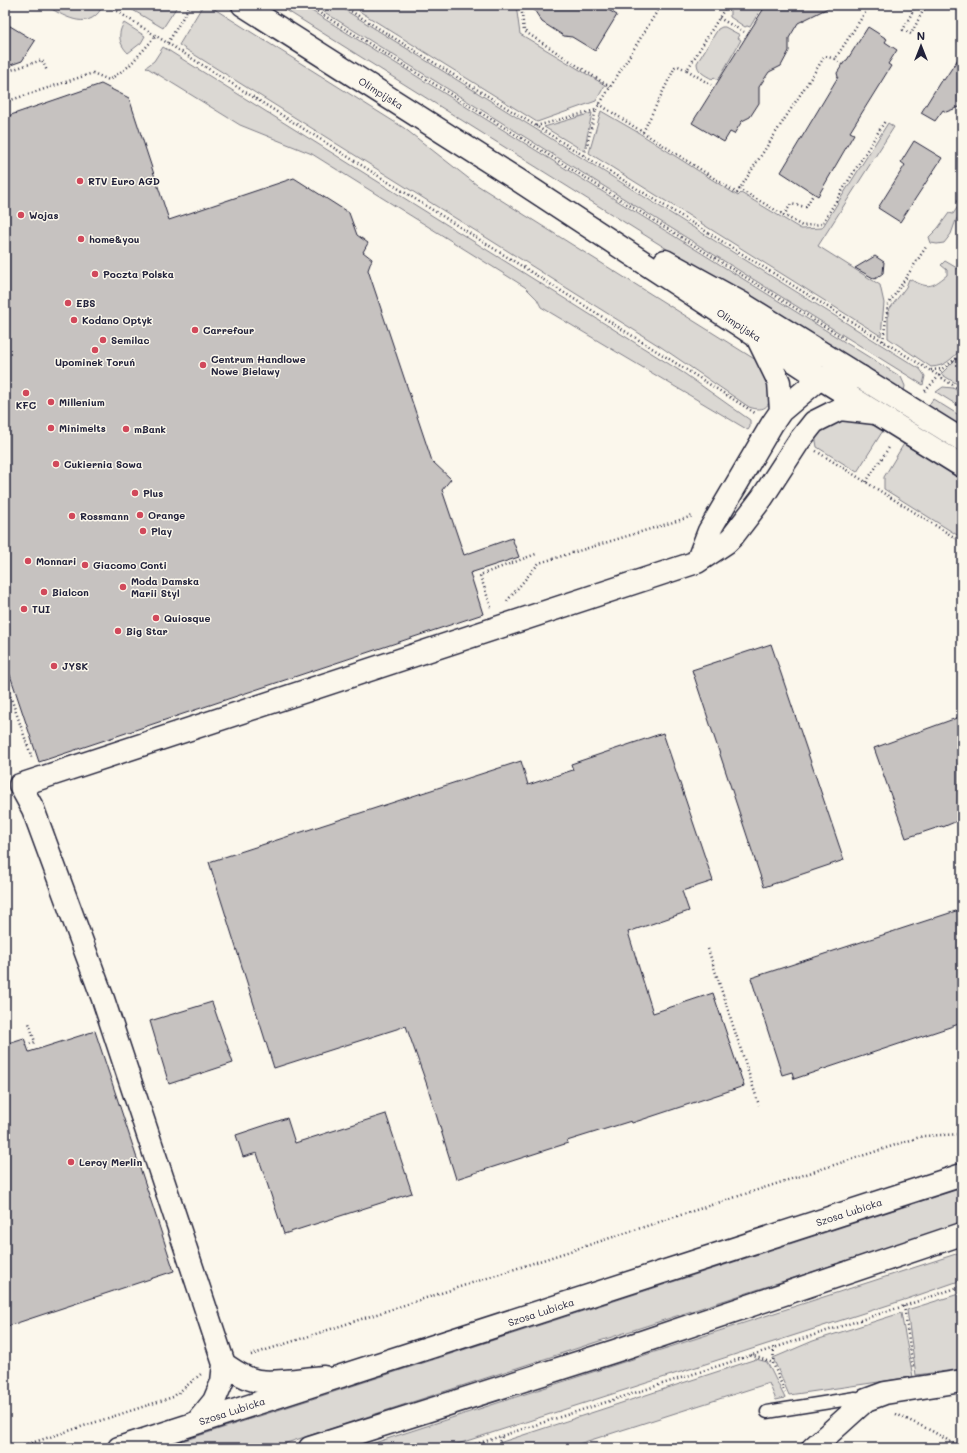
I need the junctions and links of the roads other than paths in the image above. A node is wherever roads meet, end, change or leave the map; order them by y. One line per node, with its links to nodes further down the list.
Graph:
1 (243, 5): 2 (main road, Olimpijska)
2 (518, 180): 3 (main road, Olimpijska); 4 (main road, Olimpijska)
3 (757, 337): 6 (main road, Olimpijska); 7 (main road)
4 (806, 343): 5 (main road, Olimpijska); 6 (main road)
5 (861, 377): 6 (main road); 10 (main road, Olimpijska)
6 (820, 378): 7 (main road); 8 (main road, Olimpijska); 9 (main road)
7 (781, 411): 12 (main road)
8 (875, 413): 9 (main road); 11 (main road, Olimpijska)
9 (814, 422): 12 (main road)
10 (962, 440)
11 (962, 466)
12 (697, 562): 15 (main road)
13 (962, 1175): 16 (main road, Szosa Lubicka)
14 (962, 1234): 22 (main road)
15 (214, 1367): 16 (main road); 20 (main road)
16 (345, 1375): 20 (main road, Szosa Lubicka)
17 (962, 1381): 18 (main road)
18 (866, 1400): 19 (lane); 23 (main road)
19 (767, 1412)
20 (197, 1422): 21 (main road, Szosa Lubicka)
21 (119, 1448)
22 (310, 1448)
23 (813, 1448)

